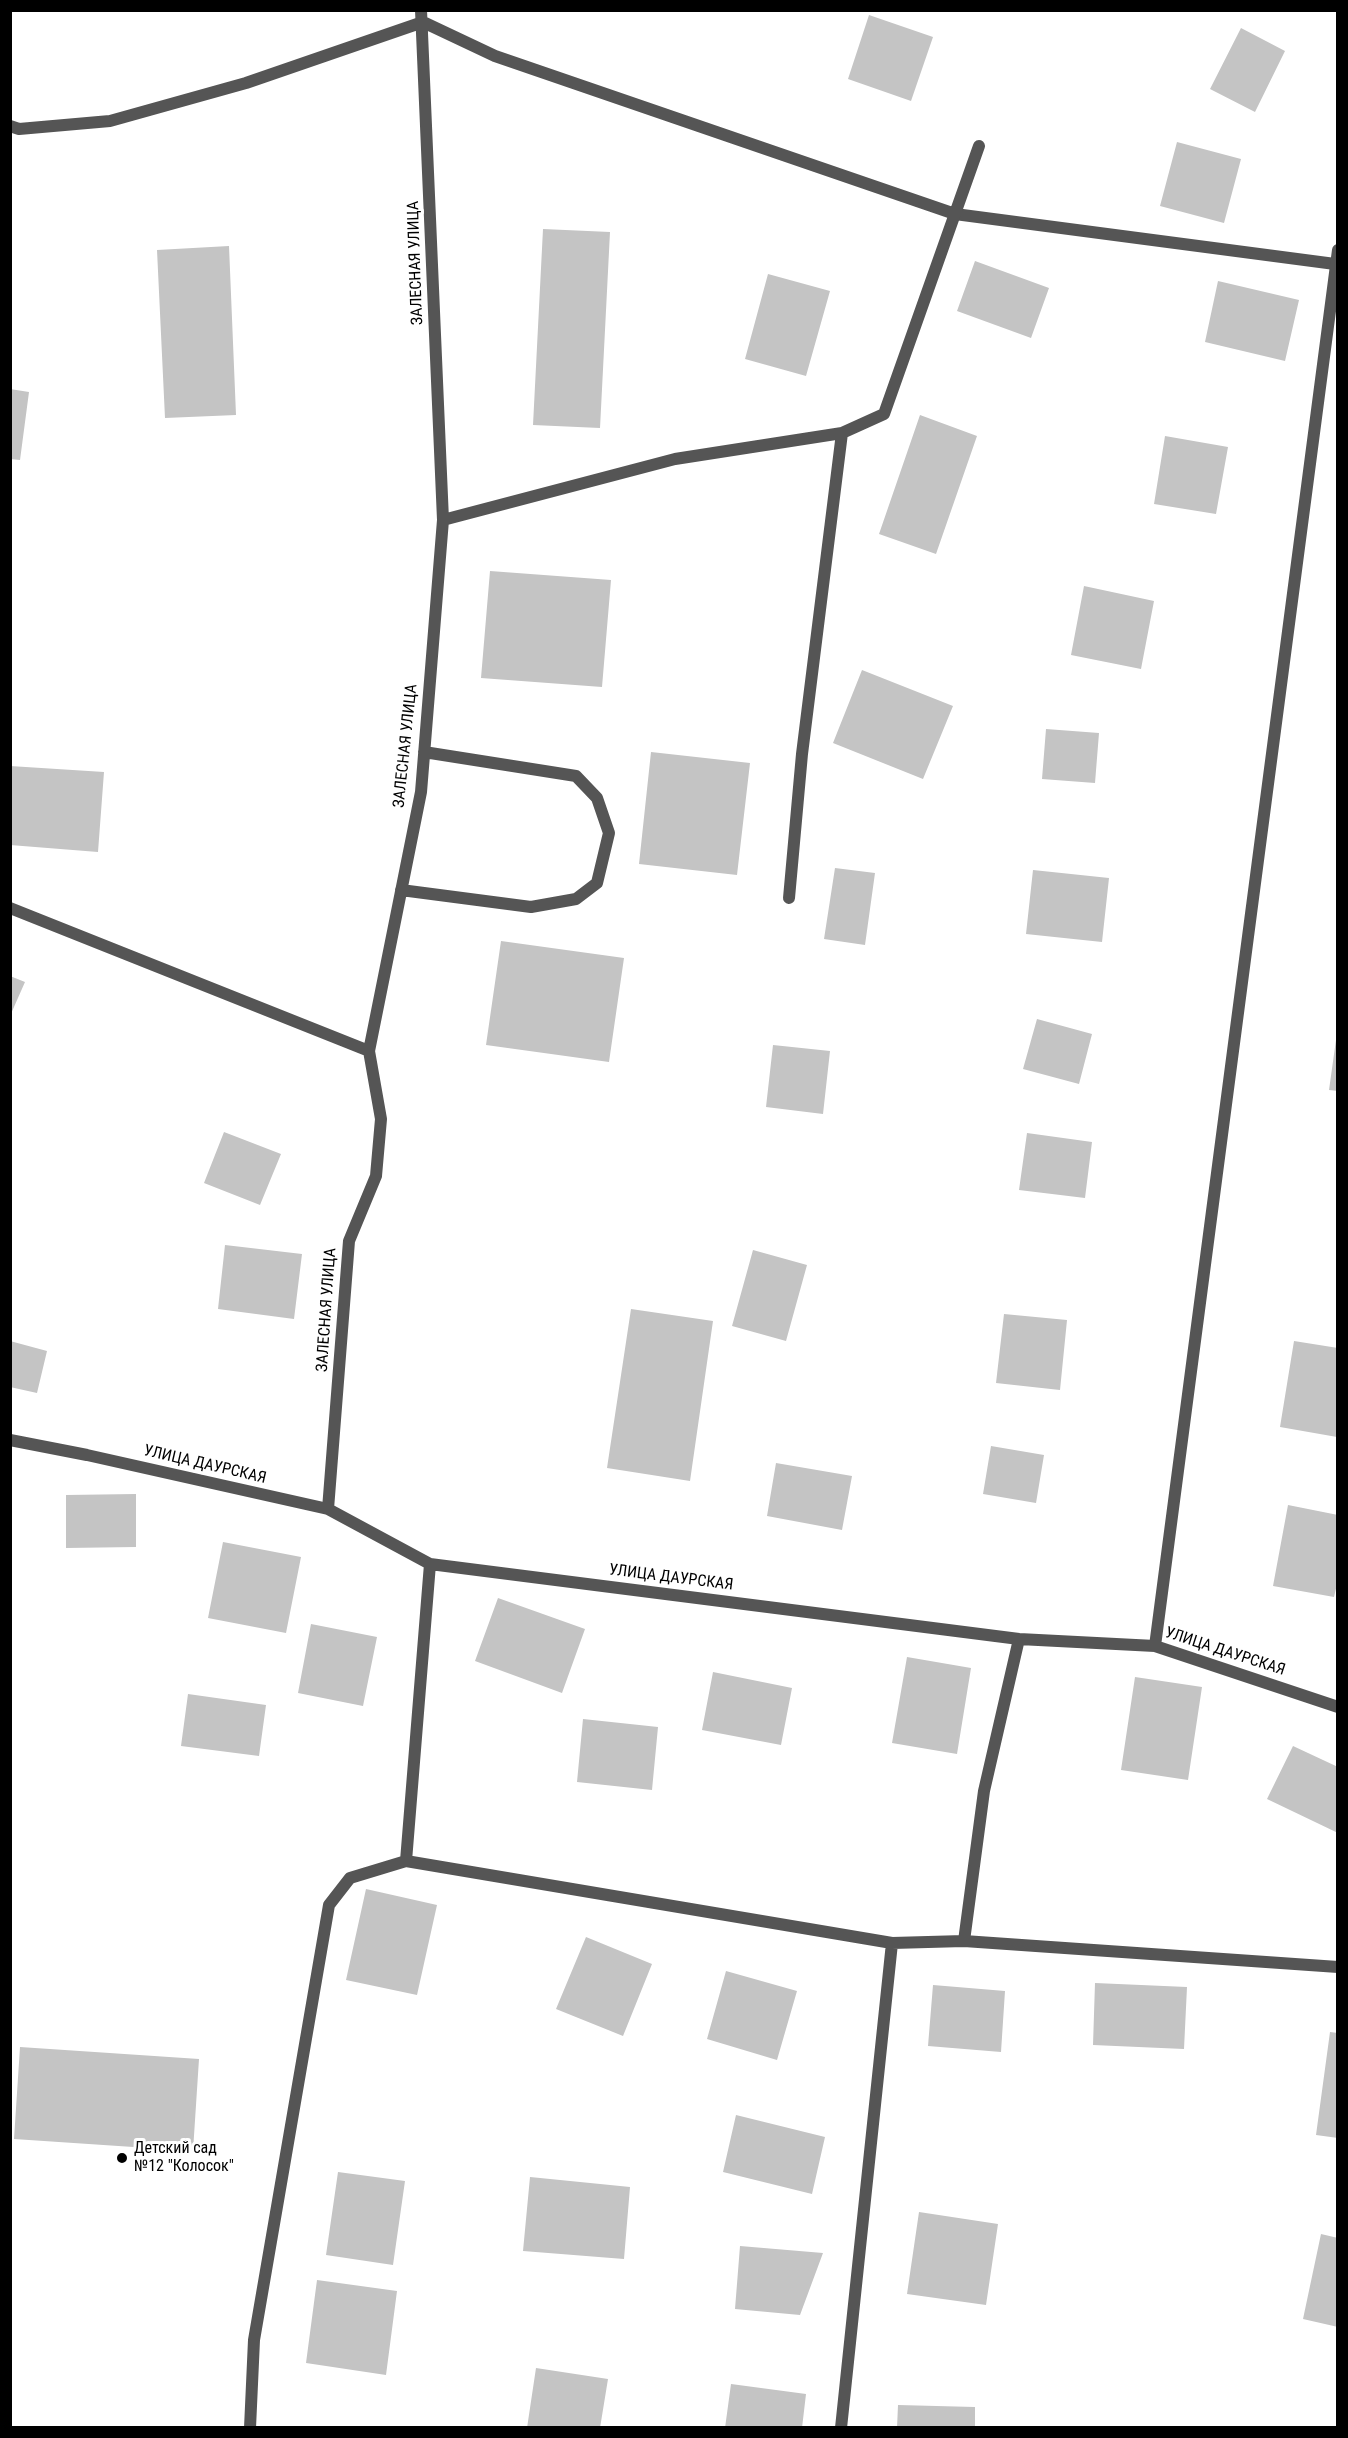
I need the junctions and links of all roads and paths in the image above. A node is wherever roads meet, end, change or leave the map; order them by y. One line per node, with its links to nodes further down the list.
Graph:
1 (424, 14): 2 (street); 4 (street); 8 (street, ЗАЛЕСНАЯ УЛИЦА)
2 (10, 126)
3 (979, 146): 4 (street)
4 (955, 214): 6 (street); 7 (street)
5 (1338, 250): 6 (street)
6 (1335, 264): 18 (street)
7 (842, 433): 8 (street); 11 (street)
8 (443, 520): 9 (street, ЗАЛЕСНАЯ УЛИЦА)
9 (424, 752): 10 (street, ЗАЛЕСНАЯ УЛИЦА); 10 (street)
10 (401, 890): 13 (street, ЗАЛЕСНАЯ УЛИЦА)
11 (789, 898)
12 (10, 908): 13 (street)
13 (369, 1051): 15 (street, ЗАЛЕСНАЯ УЛИЦА)
14 (10, 1440): 15 (street, УЛИЦА ДАУРСКАЯ)
15 (328, 1509): 16 (street, УЛИЦА ДАУРСКАЯ)
16 (430, 1564): 17 (street, УЛИЦА ДАУРСКАЯ); 20 (street)
17 (1018, 1639): 18 (street, УЛИЦА ДАУРСКАЯ); 21 (street)
18 (1155, 1646): 19 (street, УЛИЦА ДАУРСКАЯ)
19 (1338, 1707)
20 (406, 1860): 22 (street); 24 (street)
21 (964, 1941): 22 (street); 23 (street)
22 (892, 1942): 25 (street)
23 (1338, 1966)
24 (250, 2427)
25 (841, 2427)

